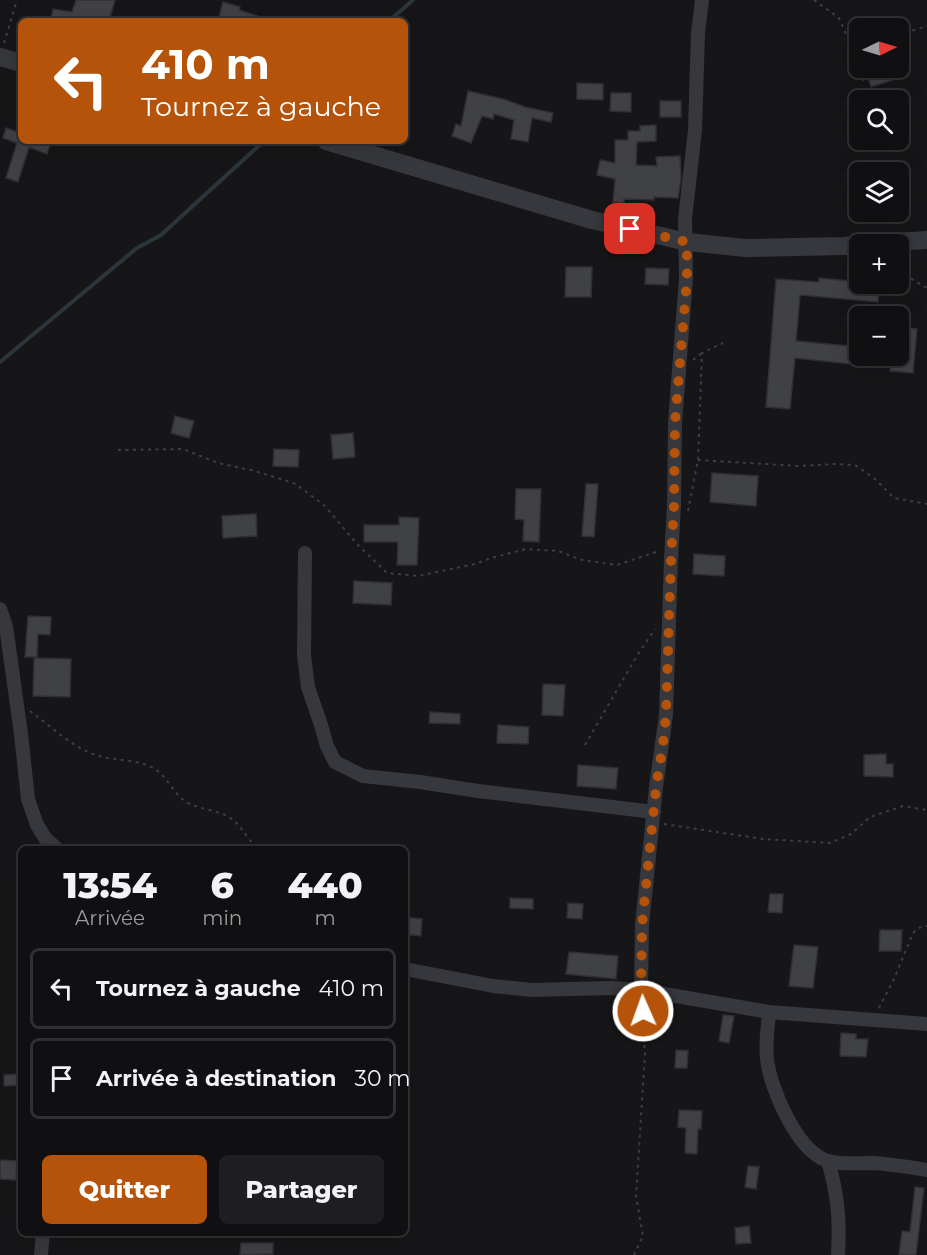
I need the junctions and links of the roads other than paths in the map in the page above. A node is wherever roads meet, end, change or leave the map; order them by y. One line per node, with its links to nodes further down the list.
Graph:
1 (702, 0): 7 (street)
2 (2, 50): 3 (street)
3 (18, 61)
4 (336, 144): 7 (street)
5 (927, 240): 6 (street)
6 (909, 241)
7 (687, 242): 8 (street); 11 (street)
8 (849, 246)
9 (305, 553): 11 (street)
10 (0, 609): 12 (street)
11 (653, 817): 14 (street)
12 (54, 846)
13 (408, 970): 14 (street)
14 (641, 990): 15 (street)
15 (769, 1012): 16 (street); 17 (street)
16 (927, 1024)
17 (828, 1161): 18 (street); 21 (street)
18 (927, 1170)
19 (43, 1236): 20 (street)
20 (40, 1255)
21 (838, 1255)

